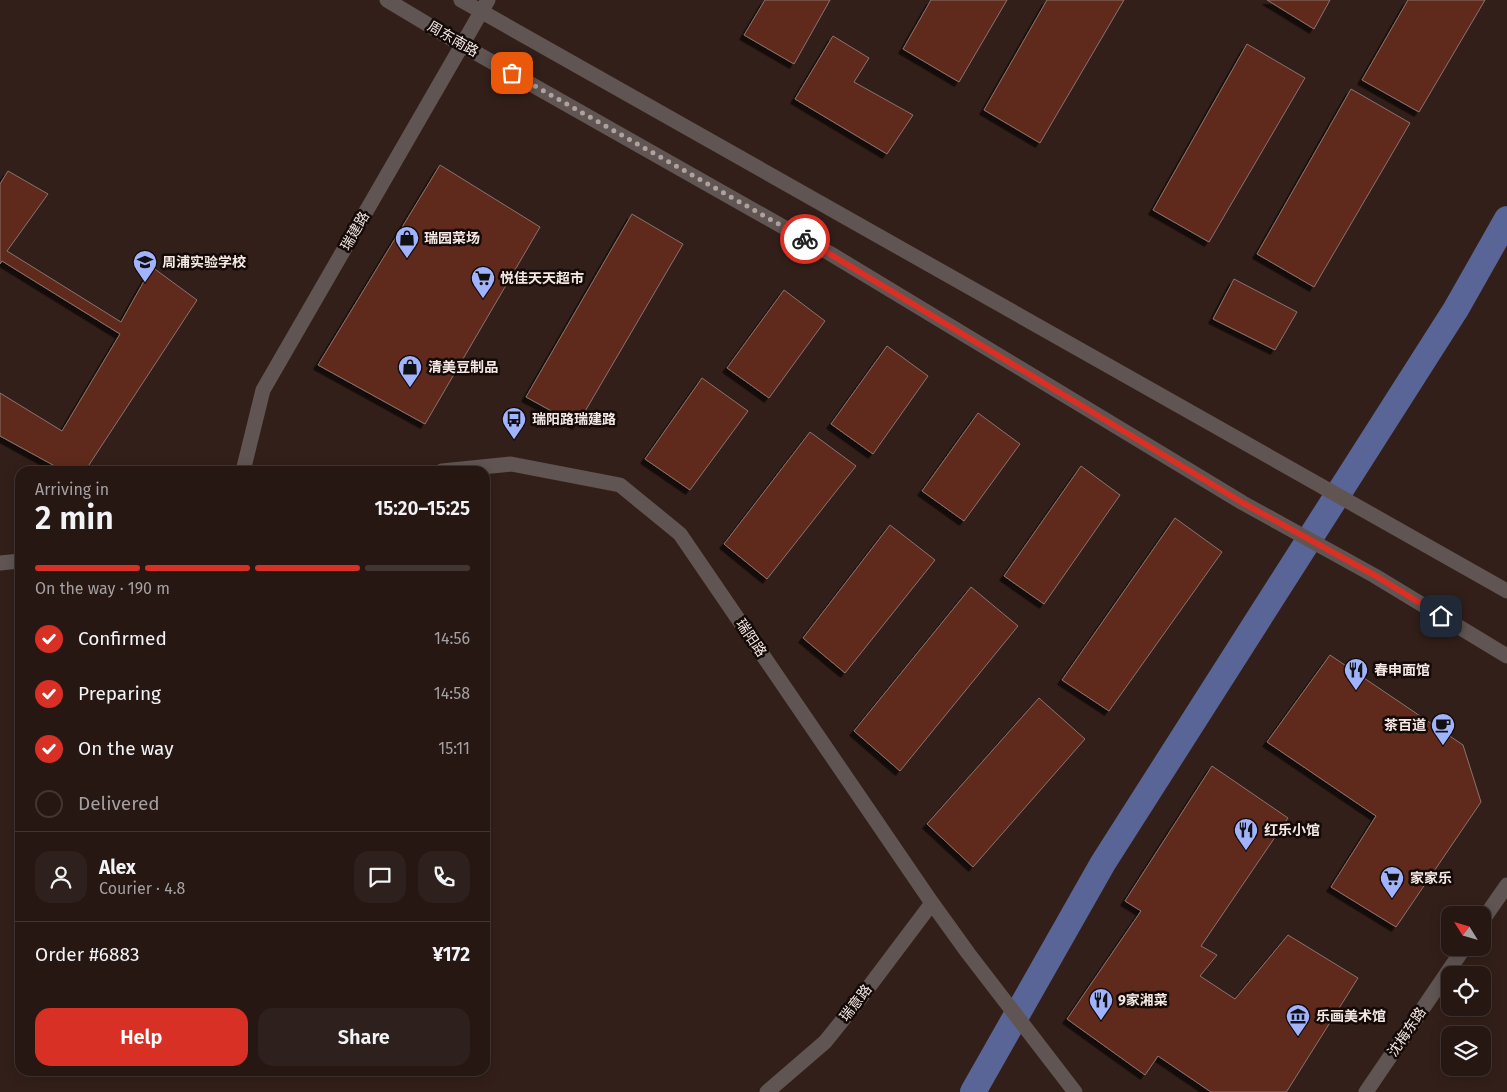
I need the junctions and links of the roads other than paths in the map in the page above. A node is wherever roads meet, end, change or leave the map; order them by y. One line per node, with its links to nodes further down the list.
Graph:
1 (387, 0): 4 (street, 周东南路)
2 (461, 0): 3 (street)
3 (485, 6): 4 (street, 瑞建路); 9 (street)
4 (462, 44): 5 (street, 瑞建路); 10 (street, 周东南路)
5 (244, 466)
6 (490, 466): 12 (street, 瑞阳路)
7 (15, 562): 8 (street)
8 (0, 563)
9 (1507, 591)
10 (1507, 656)
11 (1507, 885): 13 (street)
12 (932, 903): 15 (street, 瑞意路); 16 (street, 瑞阳路)
13 (1491, 908)
14 (1459, 956): 17 (street, 沈梅东路)
15 (768, 1092)
16 (1075, 1092)
17 (1366, 1092)

